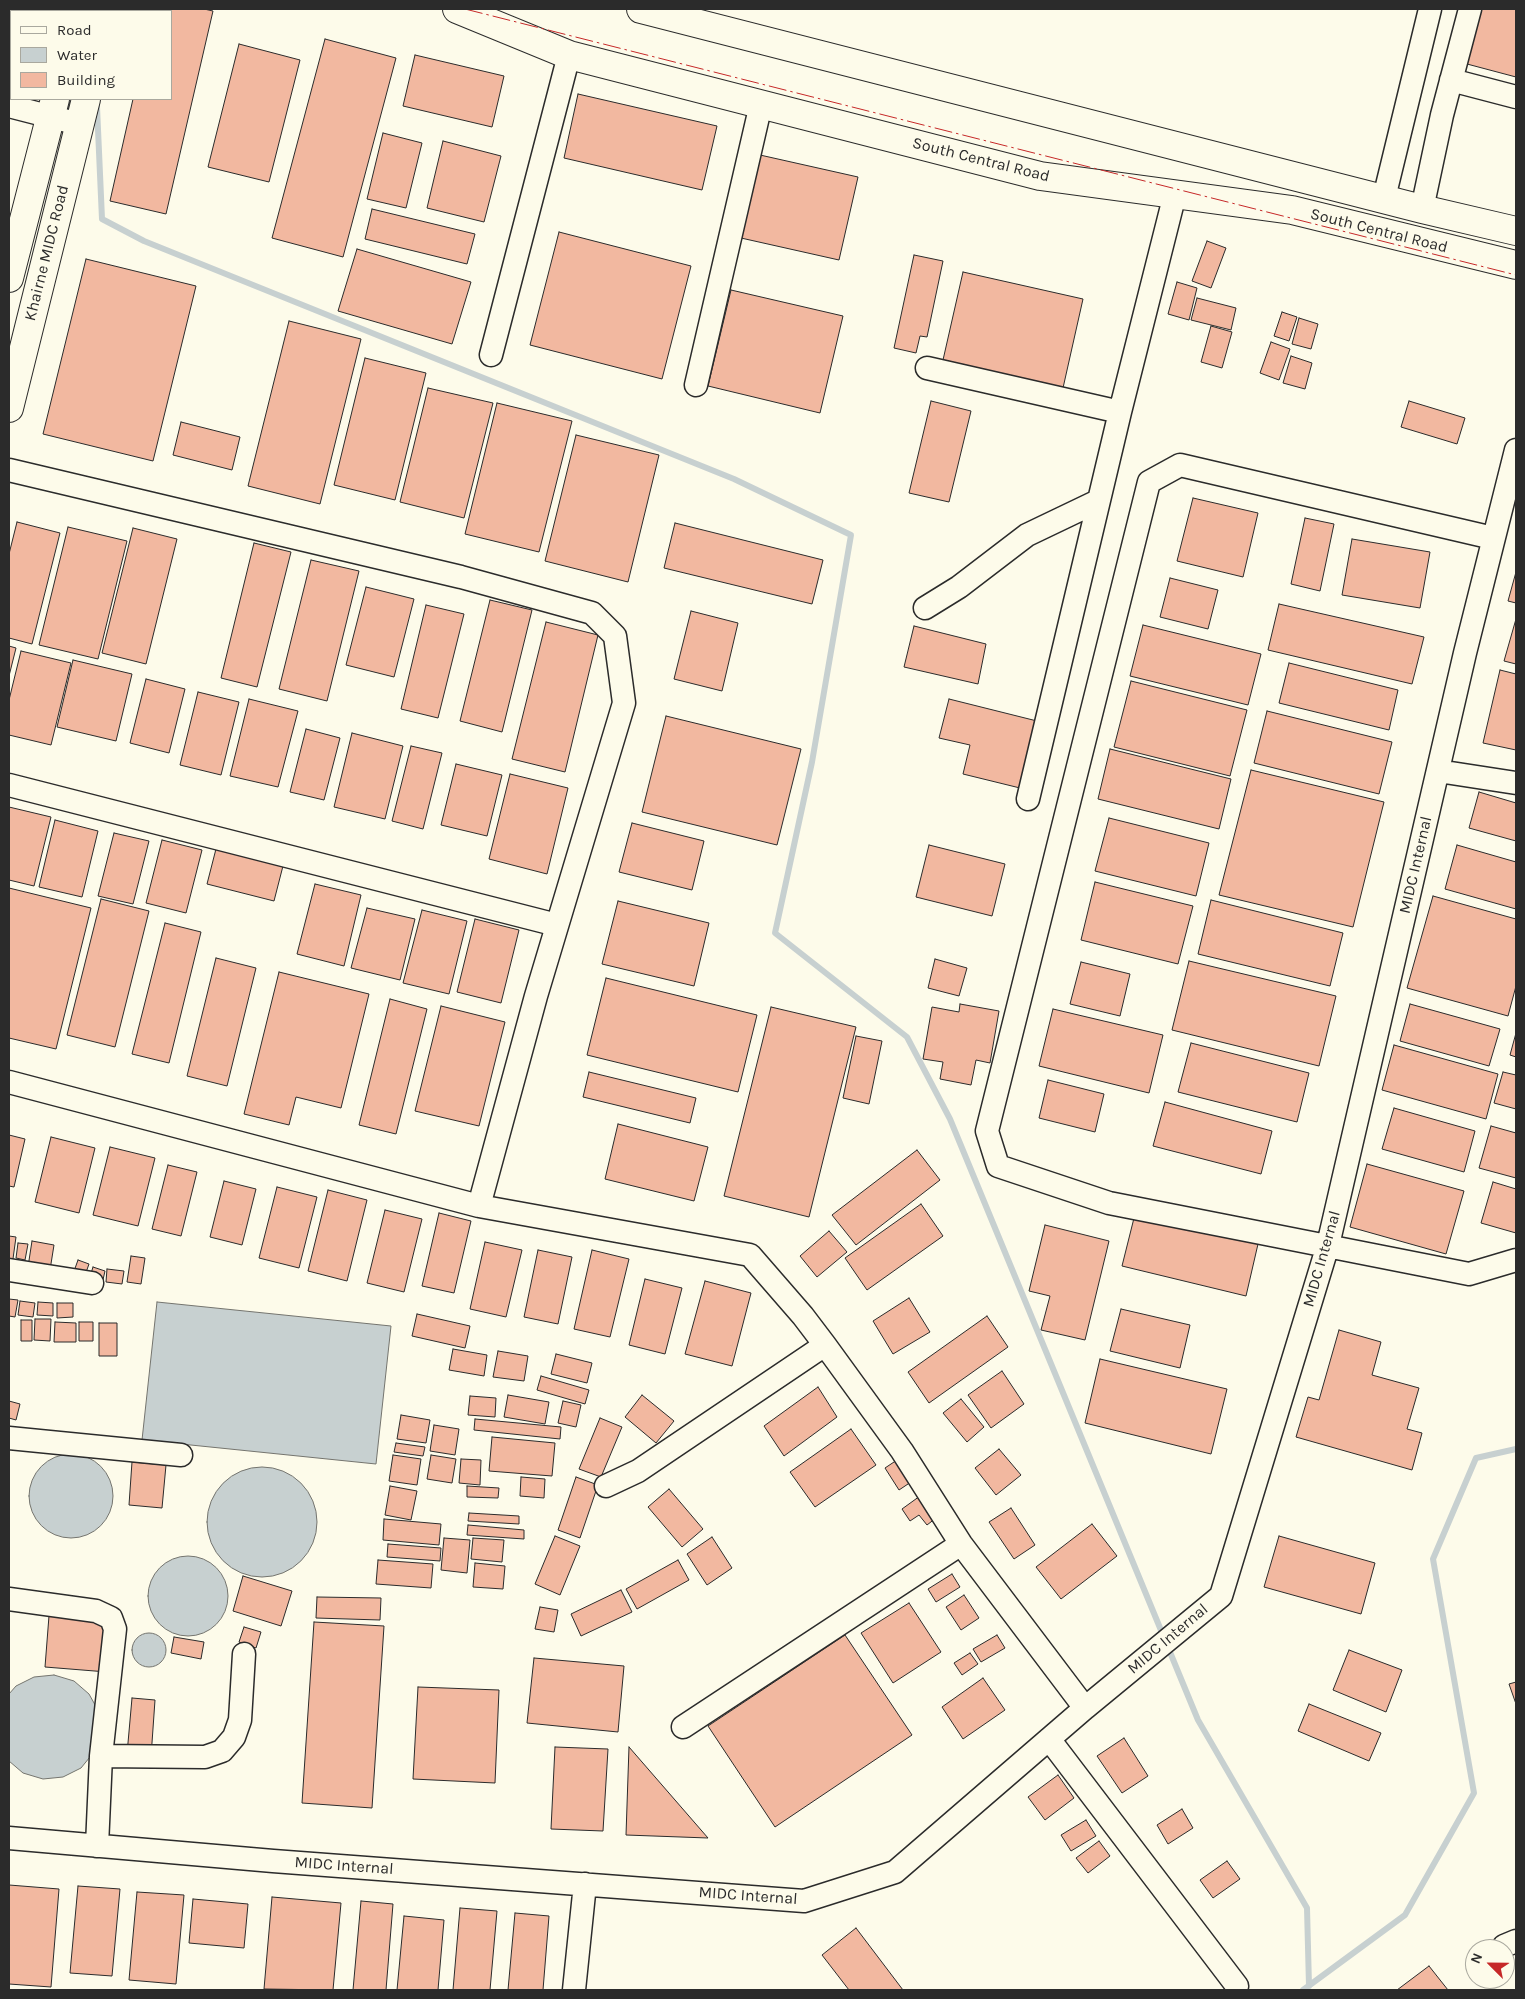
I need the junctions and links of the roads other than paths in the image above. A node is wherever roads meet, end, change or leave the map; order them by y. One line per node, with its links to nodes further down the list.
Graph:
1 (458, 9): 5 (main road, South Central Road)
2 (641, 9): 13 (main road, South Central Road)
3 (1430, 9): 13 (street)
4 (1470, 9): 6 (street)
5 (569, 55): 8 (main road, South Central Road); 18 (street)
6 (1451, 80): 7 (street); 14 (street)
7 (1516, 97)
8 (761, 104): 12 (main road, South Central Road); 20 (street)
9 (9, 106): 10 (street)
10 (52, 108): 11 (street); 17 (main road, Khairne MIDC Road)
11 (83, 112): 21 (main road, Khairne MIDC Road)
12 (1175, 194): 16 (main road, South Central Road); 22 (street)
13 (1384, 198): 14 (main road, South Central Road)
14 (1422, 209): 15 (main road, South Central Road)
15 (1516, 231)
16 (1516, 264)
17 (9, 278)
18 (491, 355)
19 (927, 368): 22 (street)
20 (696, 385)
21 (9, 408)
22 (1120, 412): 25 (street)
23 (1516, 450): 26 (street, MIDC Internal)
24 (9, 470): 32 (street)
25 (1098, 501): 27 (street); 31 (street)
26 (1494, 538): 28 (street, MIDC Internal); 35 (street)
27 (924, 608)
28 (1438, 771): 29 (street); 35 (street, MIDC Internal)
29 (1516, 783)
30 (9, 785): 32 (street)
31 (1028, 799)
32 (557, 925): 34 (street)
33 (9, 1082): 34 (street)
34 (479, 1206): 39 (street)
35 (1328, 1245): 36 (street); 46 (street, MIDC Internal)
36 (1516, 1260)
37 (9, 1270): 38 (street)
38 (92, 1282)
39 (825, 1345): 42 (street); 43 (street)
40 (9, 1438): 41 (street)
41 (181, 1455)
42 (606, 1486)
43 (961, 1544): 46 (street); 47 (street)
44 (9, 1599): 49 (street)
45 (244, 1654): 49 (street)
46 (1085, 1708): 48 (street, MIDC Internal)
47 (682, 1727)
48 (1049, 1739): 52 (street, MIDC Internal); 53 (street)
49 (101, 1756): 51 (street)
50 (9, 1838): 51 (street, MIDC Internal)
51 (97, 1846): 52 (street, MIDC Internal)
52 (585, 1884): 54 (street)
53 (1237, 1986)
54 (574, 1990)

